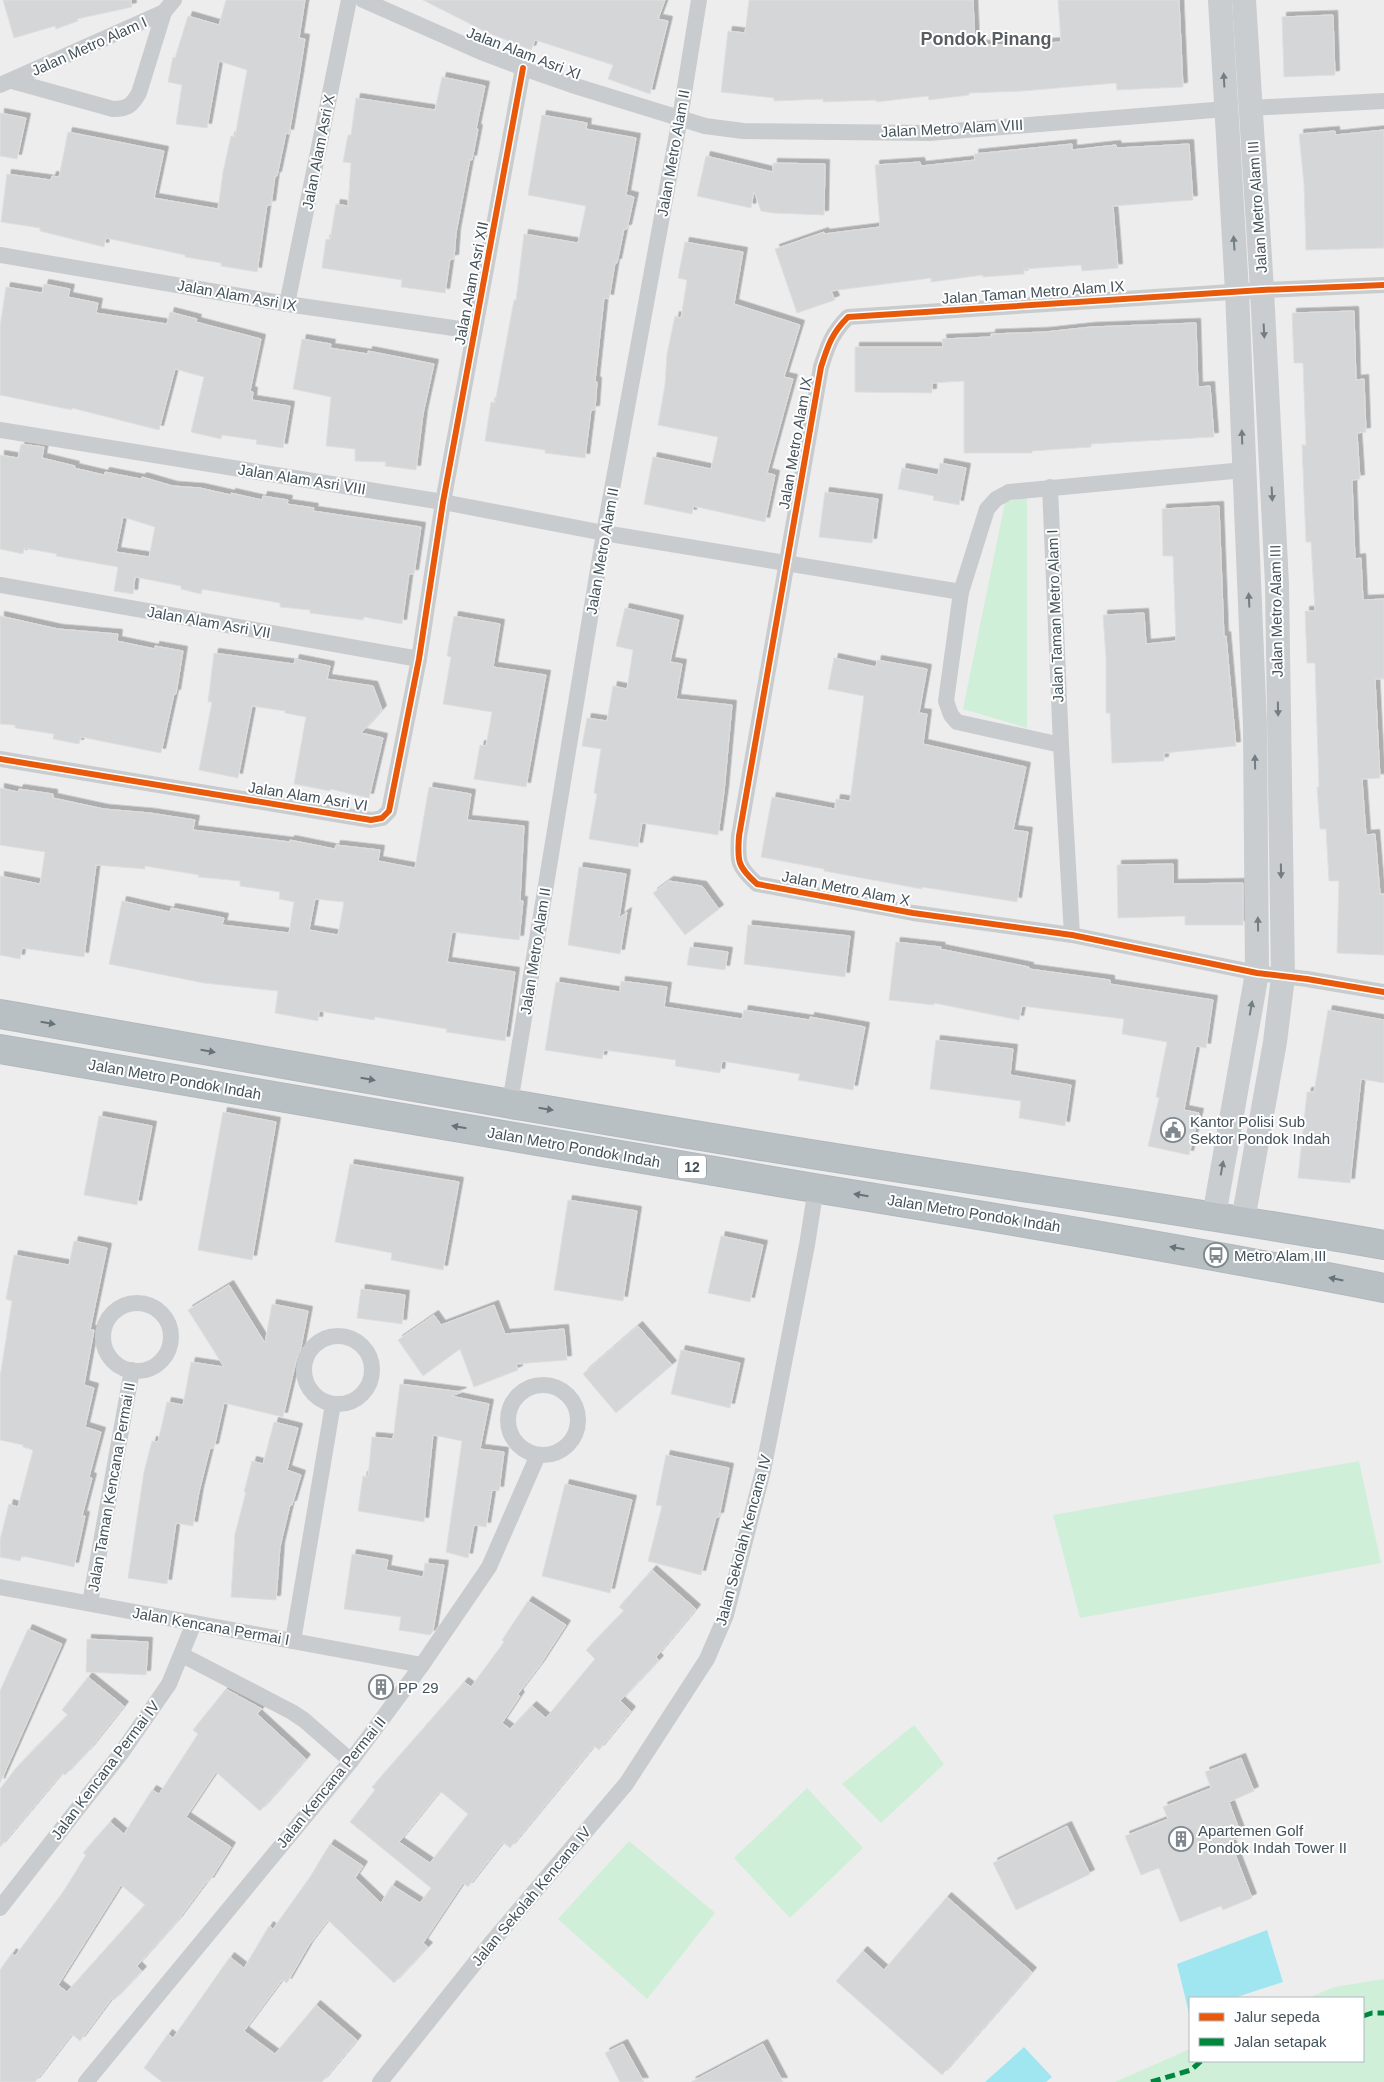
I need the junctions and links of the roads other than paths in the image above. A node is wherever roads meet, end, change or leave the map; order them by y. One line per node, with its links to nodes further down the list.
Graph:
1 (349, 0): 17 (street, Jalan Alam Asri X)
2 (363, 0): 7 (street, Jalan Alam Asri XI)
3 (699, 0): 12 (street, Jalan Metro Alam II)
4 (1220, 0): 11 (street, Jalan Metro Alam III, one-way to 4)
5 (1244, 0): 10 (street, Jalan Metro Alam III)
6 (169, 6): 8 (street, Jalan Metro Alam I); 8 (street)
7 (523, 68): 12 (street, Jalan Alam Asri XI); 19 (street, Jalan Alam Asri XII)
8 (6, 83)
9 (1384, 100): 10 (street)
10 (1250, 108): 15 (street, Jalan Metro Alam III)
11 (1226, 109): 12 (street, Jalan Metro Alam VIII); 16 (street, Jalan Metro Alam III, one-way to 11)
12 (680, 118): 24 (street, Jalan Metro Alam II)
13 (0, 255): 17 (street, Jalan Alam Asri IX)
14 (1384, 284): 15 (street, Jalan Taman Metro Alam IX)
15 (1262, 290): 16 (street, Jalan Taman Metro Alam IX); 33 (street, Jalan Metro Alam III, one-way to 33)
16 (1237, 291): 18 (street, Jalan Taman Metro Alam IX); 21 (street, Jalan Metro Alam III, one-way to 16)
17 (287, 304): 19 (street, Jalan Alam Asri IX)
18 (836, 329): 25 (street, Jalan Metro Alam IX)
19 (474, 331): 23 (street, Jalan Alam Asri XII)
20 (0, 430): 23 (street, Jalan Alam Asri VIII)
21 (1244, 470): 22 (street); 32 (street, Jalan Metro Alam III, one-way to 21)
22 (1050, 487): 27 (street); 29 (street, Jalan Taman Metro Alam I)
23 (443, 502): 24 (street, Jalan Alam Asri VIII); 28 (street, Jalan Alam Asri VI)
24 (604, 532): 25 (street); 37 (street, Jalan Metro Alam II)
25 (787, 564): 27 (street); 31 (street, Jalan Metro Alam X)
26 (0, 585): 28 (street, Jalan Alam Asri VII)
27 (961, 592): 29 (street)
28 (419, 659): 30 (street, Jalan Alam Asri VI)
29 (1061, 745): 31 (street, Jalan Taman Metro Alam I)
30 (0, 759)
31 (1072, 935): 32 (street, Jalan Metro Alam X)
32 (1257, 973): 33 (street, Jalan Metro Alam X); 39 (street, Jalan Metro Alam III, one-way to 32)
33 (1283, 976): 34 (street, Jalan Metro Alam X); 40 (street, Jalan Metro Alam III)
34 (1384, 992)
35 (0, 1014): 37 (highway, 12, one-way to 37)
36 (0, 1049): 38 (highway, Jalan Metro Pondok Indah / 12, one-way to 36)
37 (510, 1103): 39 (highway, 12, one-way to 39)
38 (816, 1188): 42 (highway, Jalan Metro Pondok Indah / 12, one-way to 38); 55 (street, Jalan Sekolah Kencana IV)
39 (1214, 1216): 40 (highway, 12)
40 (1243, 1220): 41 (highway, 12)
41 (1384, 1246)
42 (1384, 1288)
43 (132, 1370): 43 (street); 47 (street, Jalan Taman Kencana Permai II)
44 (332, 1404): 44 (street); 49 (street)
45 (538, 1455): 45 (street); 51 (street, Jalan Kencana Permai II)
46 (0, 1587): 47 (street, Jalan Kencana Permai I)
47 (90, 1603): 48 (street, Jalan Kencana Permai I)
48 (194, 1623): 49 (street, Jalan Kencana Permai I); 50 (street, Jalan Kencana Permai IV)
49 (293, 1641): 51 (street, Jalan Kencana Permai I)
50 (182, 1655): 52 (street); 53 (street, Jalan Kencana Permai IV)
51 (422, 1665): 52 (street, Jalan Kencana Permai II)
52 (351, 1760): 54 (street, Jalan Kencana Permai II)
53 (0, 1908)
54 (86, 2082)
55 (380, 2082)

